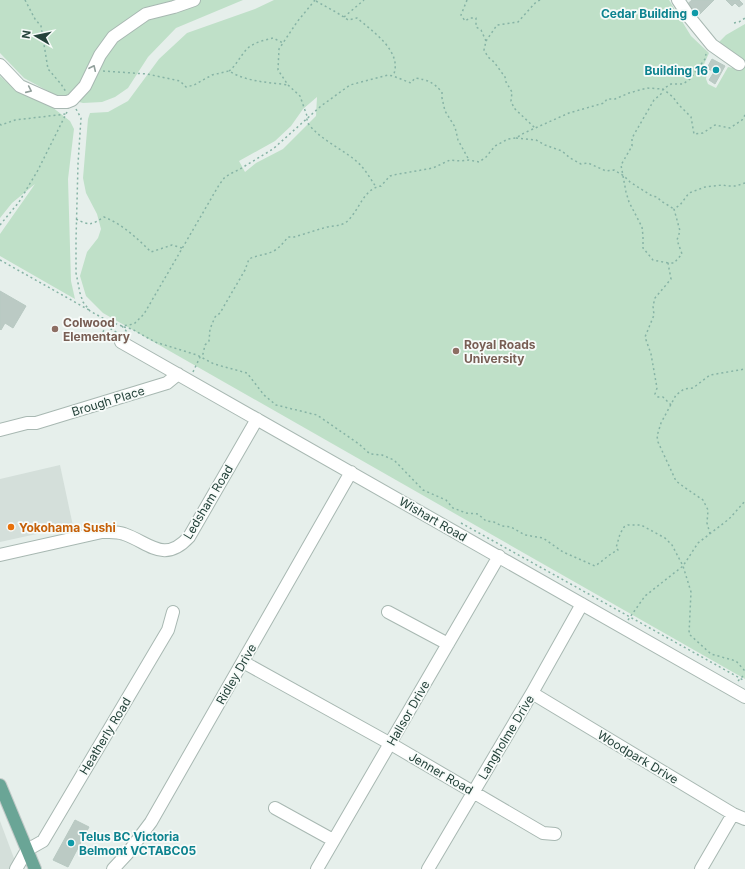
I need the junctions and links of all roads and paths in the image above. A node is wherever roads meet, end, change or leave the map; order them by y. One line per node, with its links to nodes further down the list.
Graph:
1 (25, 0): 21 (path)
2 (194, 0): 16 (street, one-way to 2)
3 (364, 0): 8 (path)
4 (467, 0): 11 (path)
5 (540, 0): 11 (path)
6 (678, 0): 12 (street)
7 (315, 1): 8 (path); 13 (path)
8 (344, 17): 18 (path)
9 (745, 18): 10 (path)
10 (734, 22)
11 (486, 41): 26 (path)
12 (710, 42): 14 (street); 20 (path)
13 (283, 43): 17 (path); 19 (path)
14 (739, 64)
15 (0, 65): 21 (street, one-way to 21)
16 (93, 68): 17 (path); 21 (street)
17 (228, 71): 19 (path)
18 (393, 76): 24 (path); 28 (path)
19 (288, 85): 24 (path)
20 (663, 89): 23 (path); 26 (path); 29 (path)
21 (72, 100): 22 (path); 33 (path)
22 (66, 114): 25 (path); 34 (path)
23 (745, 115)
24 (307, 118): 31 (path); 35 (path)
25 (0, 124)
26 (535, 128): 27 (path)
27 (516, 138): 28 (path); 29 (path)
28 (469, 160): 31 (path)
29 (624, 176): 32 (path); 37 (path)
30 (745, 183): 32 (path)
31 (376, 187): 43 (path)
32 (674, 208): 37 (path)
33 (76, 219): 35 (path); 38 (path)
34 (0, 225)
35 (182, 248): 40 (path)
36 (0, 260): 38 (path)
37 (668, 263): 46 (path)
38 (90, 311): 39 (path)
39 (108, 321): 40 (path); 41 (path)
40 (122, 326): 42 (path); 43 (path)
41 (103, 332)
42 (124, 340): 45 (street, Wishart Road)
43 (200, 357): 45 (path); 54 (path)
44 (745, 369): 46 (path)
45 (183, 377): 47 (street, Wishart Road); 48 (street, Brough Place)
46 (671, 405): 51 (path)
47 (257, 419): 49 (street, Wishart Road); 52 (street, Ledsham Road)
48 (0, 430)
49 (351, 472): 53 (street, Wishart Road); 60 (street, Ridley Drive)
50 (745, 501): 51 (path)
51 (710, 534): 54 (path)
52 (0, 555)
53 (499, 556): 55 (street, Wishart Road); 59 (street, Hallsor Drive)
54 (683, 566): 58 (path); 61 (path)
55 (582, 604): 58 (street, Wishart Road); 62 (street, Langholme Drive)
56 (173, 612): 73 (street, Heatherly Road)
57 (388, 612): 59 (street)
58 (624, 627): 63 (street, Wishart Road)
59 (448, 644): 64 (street, Hallsor Drive)
60 (243, 662): 64 (street, Jenner Road); 76 (street, Ridley Drive)
61 (745, 671)
62 (532, 693): 66 (street, Langholme Drive); 69 (street, Woodpark Drive)
63 (745, 697)
64 (391, 744): 66 (street, Jenner Road); 72 (street, Hallsor Drive)
65 (0, 785): 67 (main road)
66 (474, 792): 71 (street, Jenner Road); 78 (street, Langholme Drive)
67 (4, 804): 73 (main road)
68 (275, 808): 72 (street)
69 (733, 814): 70 (street, Woodpark Drive); 79 (street)
70 (745, 818)
71 (555, 834)
72 (333, 840): 77 (street, Hallsor Drive)
73 (27, 850): 74 (street); 75 (main road)
74 (16, 869)
75 (35, 869)
76 (113, 869)
77 (317, 869)
78 (428, 869)
79 (701, 869)

